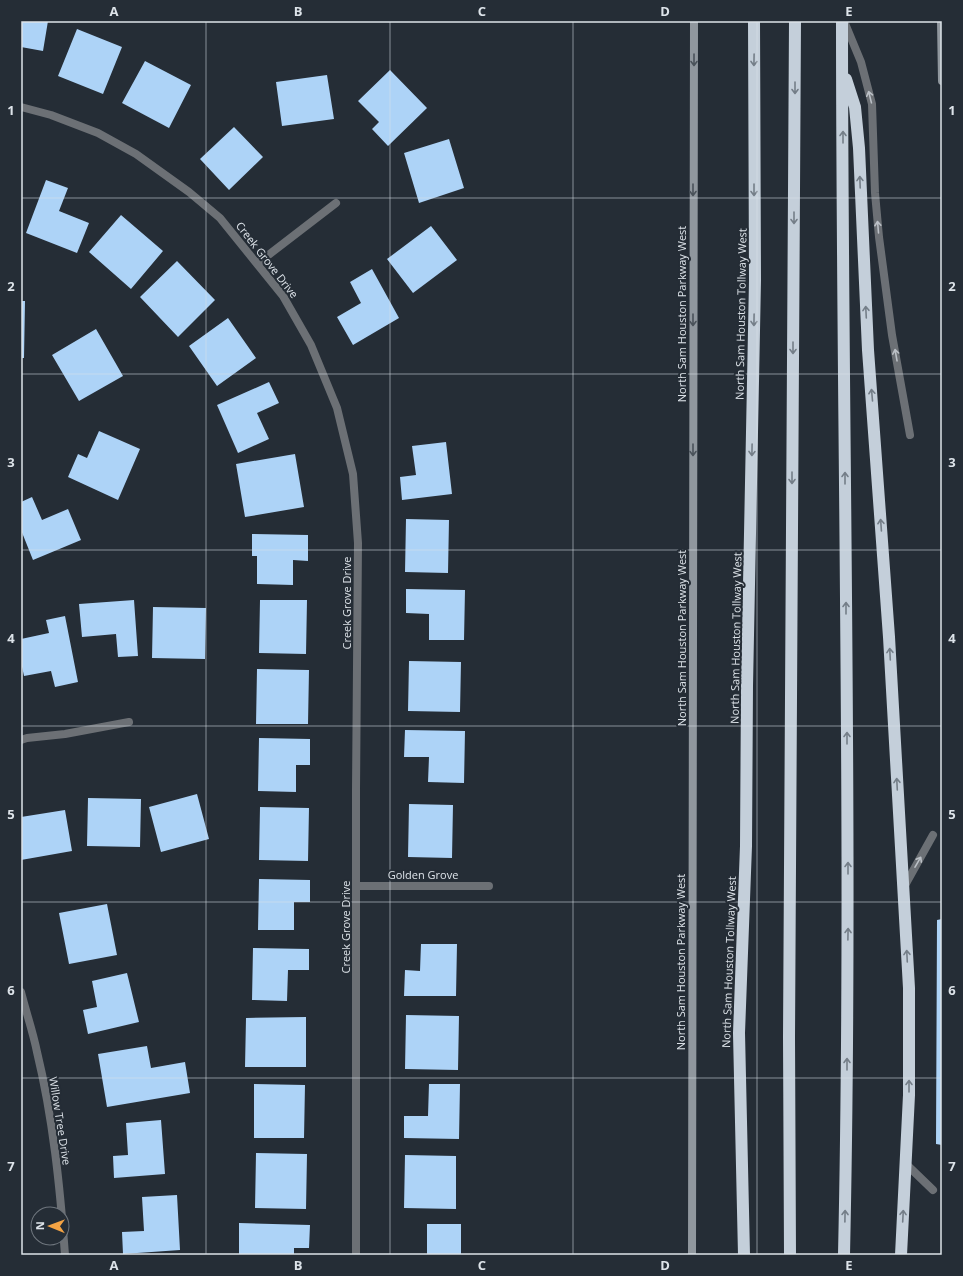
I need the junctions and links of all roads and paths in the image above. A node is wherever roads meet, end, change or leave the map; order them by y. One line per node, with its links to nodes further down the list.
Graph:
1 (694, 21): 23 (main road, North Sam Houston Parkway West, one-way to 23)
2 (754, 21): 24 (highway, North Sam Houston Tollway West, one-way to 24)
3 (795, 21): 25 (highway, one-way to 25)
4 (843, 21): 6 (highway); 11 (street, one-way to 4)
5 (941, 21): 7 (main road)
6 (842, 65): 17 (highway, one-way to 6); 26 (highway, one-way to 6)
7 (942, 81)
8 (21, 107): 10 (street, Creek Grove Drive)
9 (336, 203): 10 (street)
10 (258, 263): 15 (street, Creek Grove Drive)
11 (910, 435)
12 (129, 722): 13 (street)
13 (21, 740)
14 (933, 836): 17 (street, one-way to 14)
15 (357, 886): 16 (street, Golden Grove); 22 (street, Creek Grove Drive)
16 (489, 886)
17 (903, 888): 19 (highway, one-way to 17)
18 (21, 992): 21 (street, Willow Tree Drive)
19 (905, 1163): 20 (street); 27 (highway, one-way to 19)
20 (933, 1190)
21 (65, 1255)
22 (356, 1255)
23 (692, 1255)
24 (744, 1255)
25 (790, 1255)
26 (844, 1255)
27 (901, 1255)

